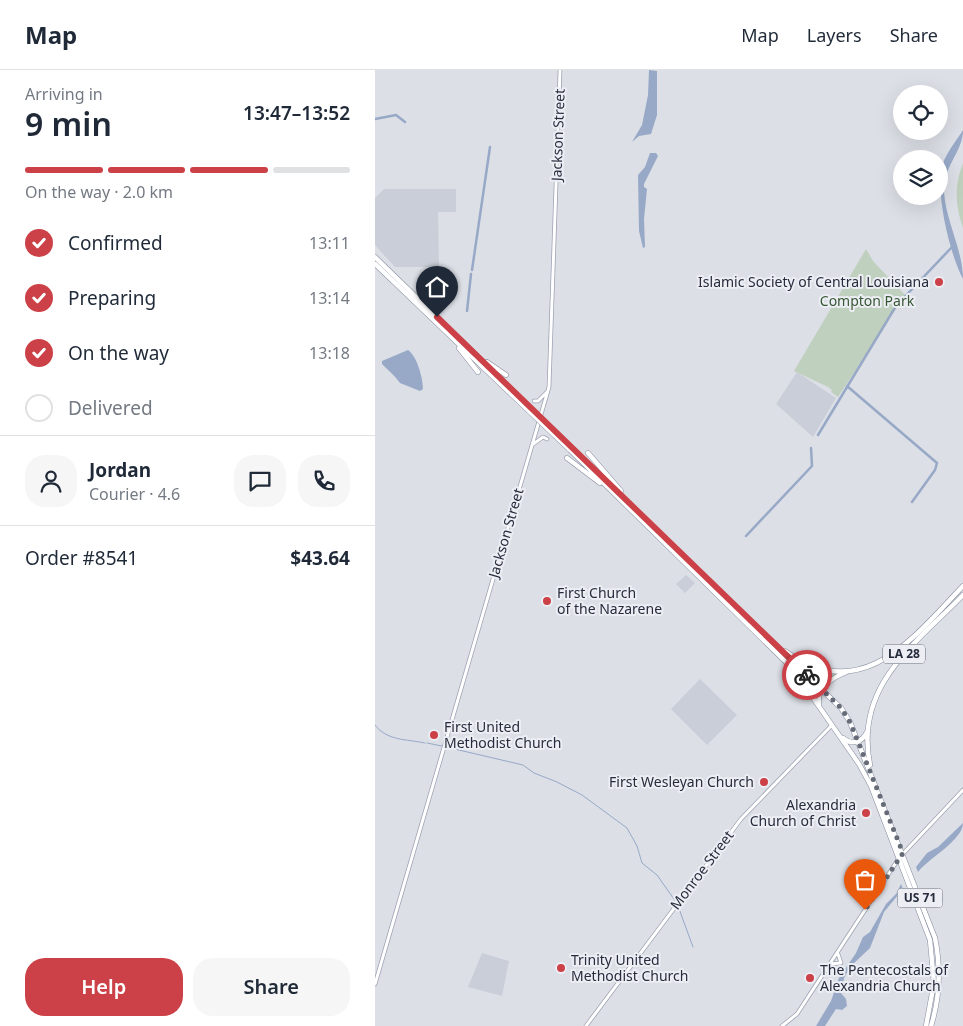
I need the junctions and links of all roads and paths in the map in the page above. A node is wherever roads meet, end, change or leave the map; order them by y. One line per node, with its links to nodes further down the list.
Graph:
1 (560, 70): 9 (main road, Jackson Street)
2 (375, 257): 5 (highway, US 71)
3 (375, 264): 4 (highway, US 71)
4 (448, 335): 6 (highway); 8 (highway, US 71)
5 (479, 358): 7 (highway); 8 (highway, US 71)
6 (478, 372)
7 (506, 375)
8 (510, 390): 13 (highway, US 71, bridge)
9 (548, 391): 10 (main road); 12 (main road, Jackson Street)
10 (533, 401)
11 (547, 439): 12 (main road)
12 (532, 445): 36 (main road, Jackson Street)
13 (569, 448): 16 (highway, US 71); 17 (highway, US 71)
14 (588, 454): 17 (highway)
15 (567, 458): 16 (highway)
16 (616, 497): 18 (highway, US 71)
17 (633, 505): 18 (highway, US 71)
18 (691, 566): 22 (highway, US 71); 25 (highway, US 71)
19 (963, 586): 21 (highway, LA 28)
20 (963, 595): 21 (highway, LA 28)
21 (919, 635): 23 (highway, LA 28); 27 (highway, LA 28)
22 (773, 642): 23 (highway); 24 (highway, US 71)
23 (853, 669): 24 (highway, LA 28)
24 (822, 690): 25 (highway); 29 (highway, US 71)
25 (820, 707): 26 (highway, US 71)
26 (832, 725): 28 (highway, US 71); 39 (main road, Monroe Street)
27 (868, 727): 29 (highway); 30 (highway, LA 28)
28 (840, 736): 29 (highway); 32 (highway, US 71)
29 (858, 741): 30 (highway, US 71)
30 (877, 788): 32 (highway, US 71)
31 (963, 790): 33 (main road)
32 (890, 828): 33 (highway, US 71)
33 (901, 856): 34 (main road); 37 (highway, US 71); 38 (highway, US 71)
34 (837, 952): 35 (main road); 35 (main road)
35 (830, 965): 40 (main road)
36 (375, 984)
37 (930, 1010): 38 (highway); 41 (highway, US 71)
38 (935, 1013): 42 (highway, US 71)
39 (586, 1026)
40 (782, 1026)
41 (925, 1026)
42 (931, 1026)

